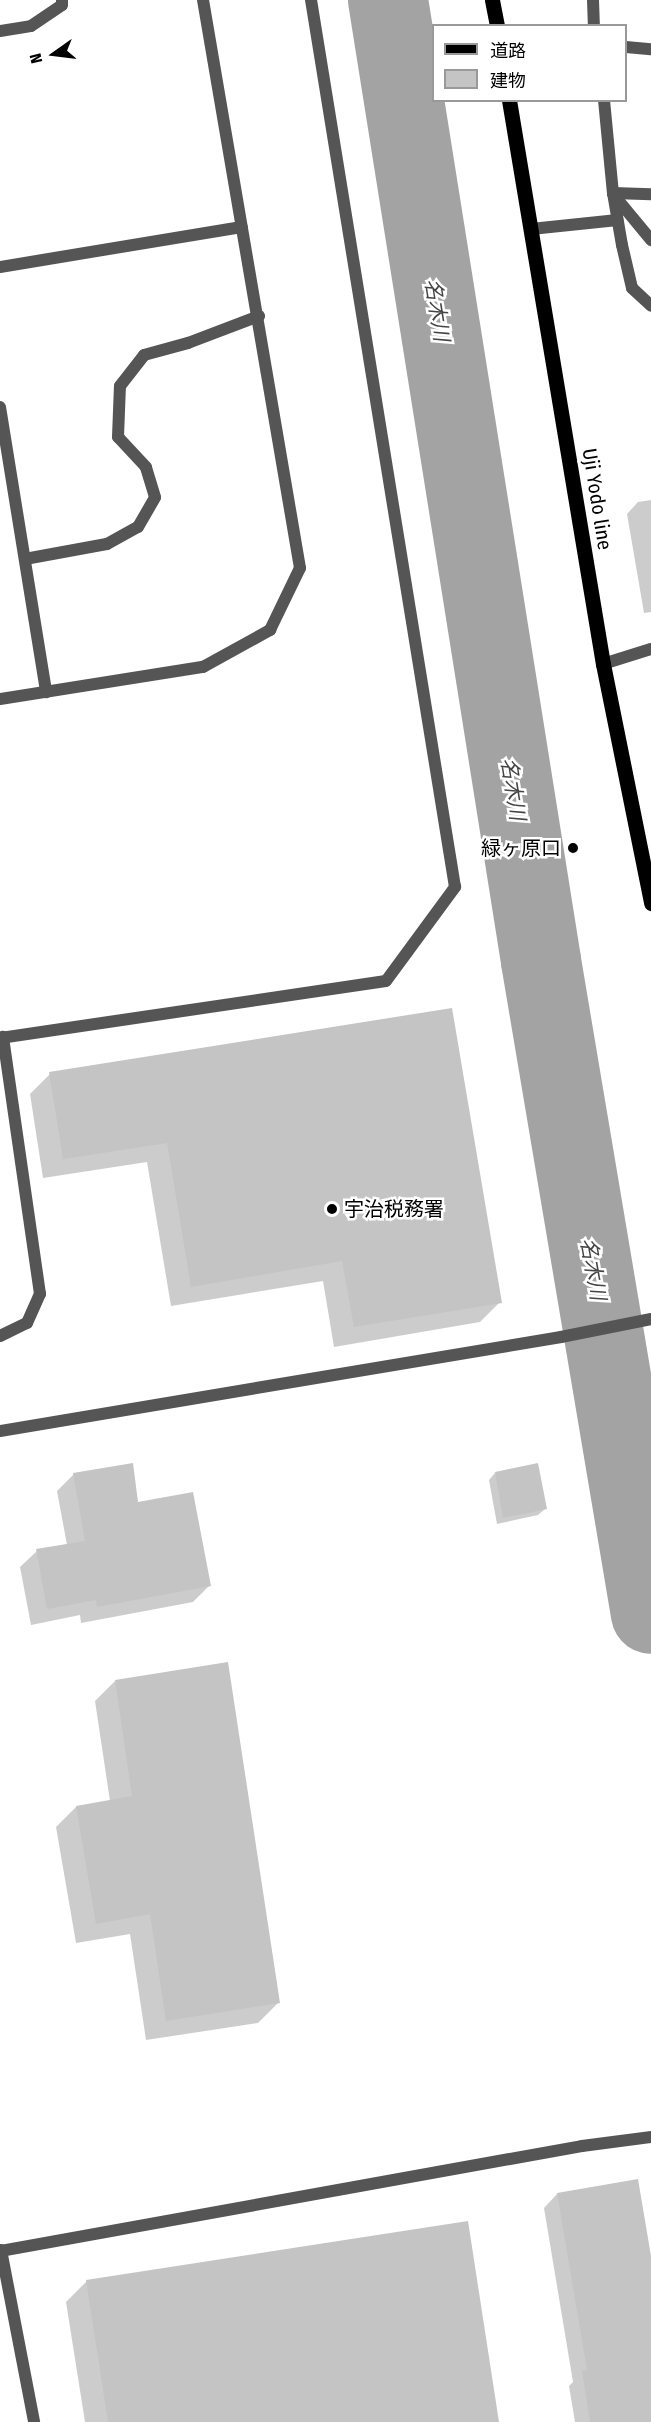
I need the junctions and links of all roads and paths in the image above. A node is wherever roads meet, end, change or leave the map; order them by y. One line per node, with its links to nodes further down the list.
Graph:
1 (62, 0): 8 (street)
2 (203, 0): 16 (street)
3 (310, 0): 30 (street)
4 (492, 0): 6 (main road)
5 (593, 0): 7 (street)
6 (497, 24)
7 (594, 24)
8 (0, 31)
9 (627, 47): 10 (street)
10 (651, 49)
11 (509, 102): 17 (main road, Uji Yodo line)
12 (604, 102): 13 (street)
13 (613, 193): 14 (street); 15 (street); 18 (street)
14 (651, 194)
15 (618, 219): 17 (street); 20 (street)
16 (242, 227): 19 (street); 21 (street)
17 (531, 229): 26 (main road, Uji Yodo line)
18 (651, 240)
19 (0, 267)
20 (651, 306)
21 (259, 316): 24 (street); 27 (street)
22 (0, 407): 23 (street)
23 (6, 480): 24 (street)
24 (25, 559): 27 (street)
25 (651, 649): 26 (street)
26 (603, 664): 29 (main road, Uji Yodo line)
27 (46, 692): 28 (street)
28 (0, 699)
29 (651, 903)
30 (1, 1038): 32 (street)
31 (650, 1319): 33 (street)
32 (0, 1336)
33 (0, 1431)
34 (651, 2137): 35 (street)
35 (1, 2251): 36 (street)
36 (34, 2422)

